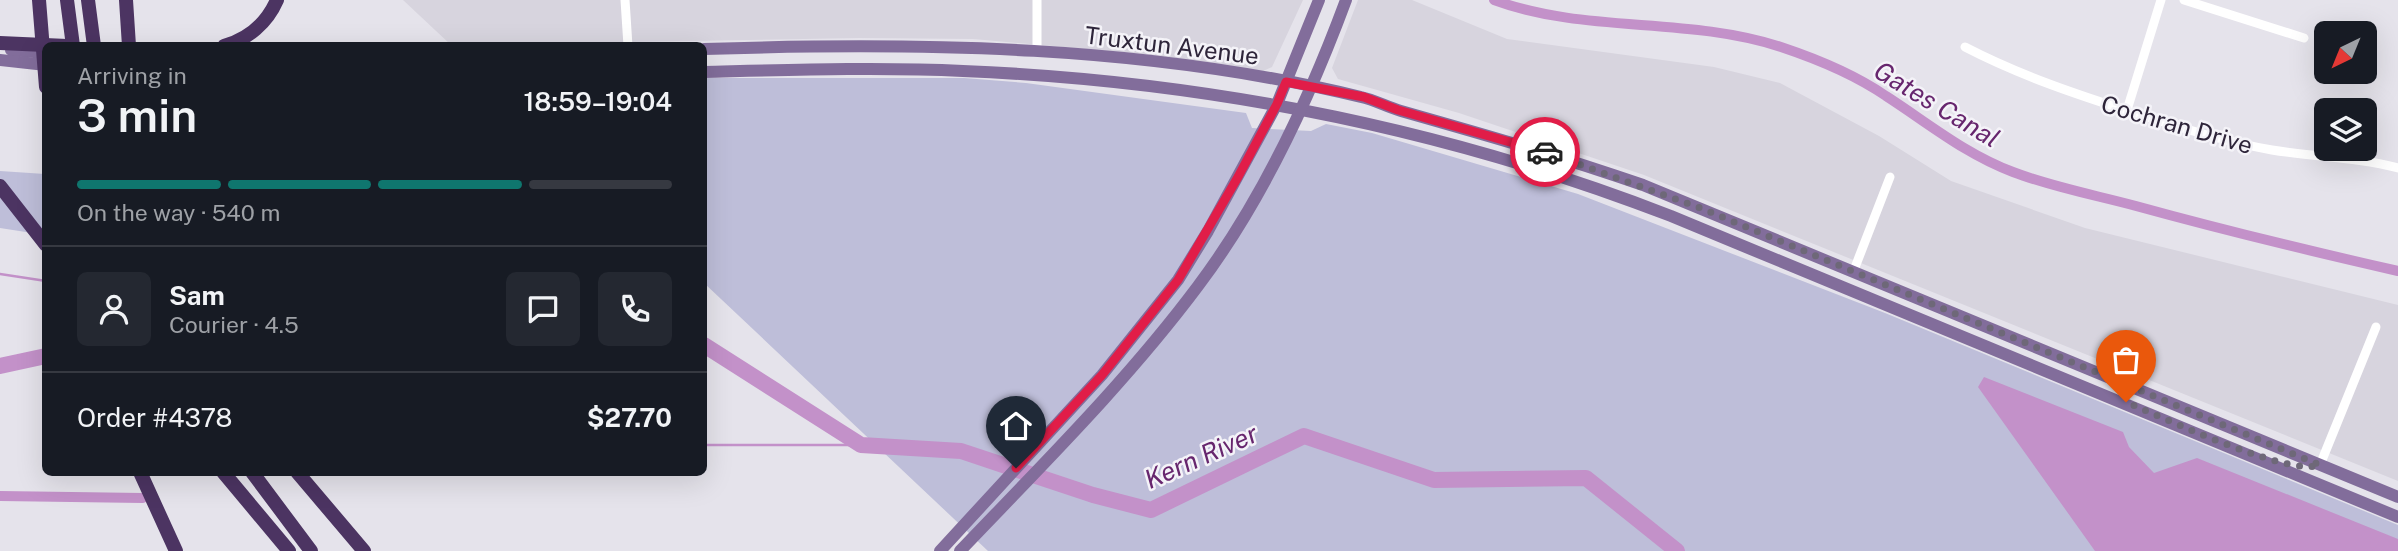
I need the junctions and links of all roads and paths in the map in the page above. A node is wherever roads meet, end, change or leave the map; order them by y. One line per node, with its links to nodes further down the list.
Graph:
1 (40, 0): 19 (highway)
2 (67, 0): 14 (highway)
3 (88, 0): 13 (highway)
4 (127, 0): 15 (highway)
5 (277, 0): 16 (highway)
6 (625, 0): 17 (street)
7 (1037, 0): 23 (street)
8 (1319, 0): 28 (main road)
9 (1346, 0): 29 (main road)
10 (2161, 0): 32 (street)
11 (2184, 0): 12 (street)
12 (2304, 38)
13 (93, 40)
14 (71, 41): 18 (highway)
15 (129, 41)
16 (232, 42)
17 (628, 42)
18 (0, 43)
19 (42, 44)
20 (1965, 47): 32 (street, Cochran Drive)
21 (0, 49): 24 (main road)
22 (707, 50): 23 (main road, Truxtun Avenue)
23 (1037, 51): 28 (main road, Truxtun Avenue)
24 (42, 53)
25 (0, 60): 26 (main road)
26 (42, 65)
27 (707, 72): 30 (main road, Truxtun Avenue)
28 (1286, 82): 29 (main road, Truxtun Avenue); 30 (main road)
29 (1312, 86): 31 (main road); 38 (main road, Truxtun Avenue)
30 (1277, 104): 31 (main road, Truxtun Avenue); 53 (main road)
31 (1302, 108): 37 (main road, Truxtun Avenue); 54 (main road)
32 (2126, 110): 33 (street, Cochran Drive)
33 (2398, 168)
34 (1891, 177): 38 (street)
35 (0, 186): 36 (highway)
36 (42, 240)
37 (1804, 270): 38 (main road); 40 (main road, Truxtun Avenue)
38 (1854, 271): 41 (main road, Truxtun Avenue)
39 (2376, 327): 41 (street)
40 (2238, 449): 41 (main road); 47 (main road, Truxtun Avenue)
41 (2320, 465): 46 (main road, Truxtun Avenue); 47 (main road)
42 (142, 476): 49 (highway)
43 (226, 476): 50 (highway)
44 (255, 476): 51 (highway)
45 (301, 476): 52 (highway)
46 (2398, 497)
47 (2363, 502): 48 (main road, Truxtun Avenue)
48 (2398, 517)
49 (176, 551)
50 (289, 551)
51 (311, 551)
52 (364, 551)
53 (940, 551)
54 (960, 551)

